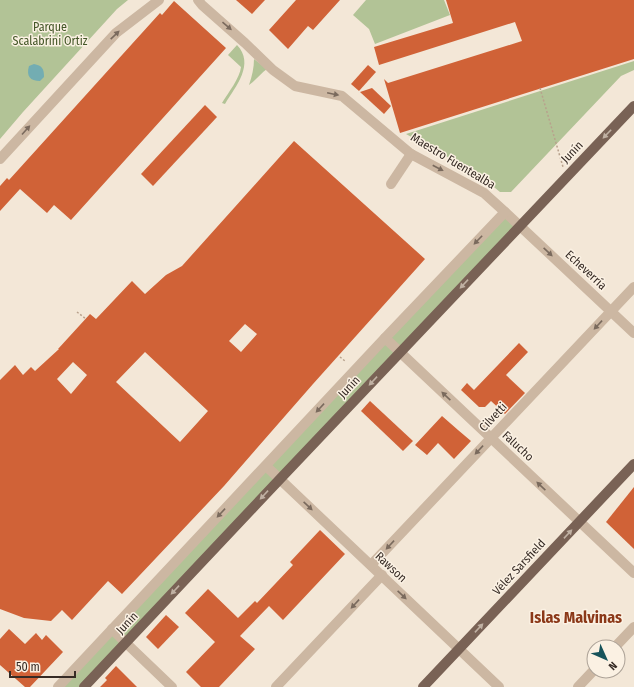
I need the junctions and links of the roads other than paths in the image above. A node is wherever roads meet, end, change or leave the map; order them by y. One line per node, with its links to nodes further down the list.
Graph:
1 (159, 0): 5 (street, one-way to 1)
2 (198, 0): 4 (street, Maestro Fuentealba, one-way to 4)
3 (634, 106): 8 (main road, Junín, one-way to 8)
4 (411, 154): 6 (street); 7 (street, Maestro Fuentealba, one-way to 7)
5 (0, 159)
6 (391, 184)
7 (505, 212): 8 (street, Maestro Fuentealba); 12 (street, Junín, one-way to 12)
8 (520, 225): 10 (street, Echeverría, one-way to 10); 13 (main road, Junín, one-way to 13)
9 (634, 287): 10 (street, Cilvetti)
10 (611, 311): 11 (street, Echeverría); 14 (street, Cilvetti, one-way to 14)
11 (634, 333)
12 (385, 338): 13 (street, Falucho); 16 (street, Junín, one-way to 16)
13 (400, 352): 14 (street, Falucho, one-way to 13); 17 (main road, Junín, one-way to 17)
14 (491, 438): 18 (street, Falucho, one-way to 14); 19 (street, Cilvetti, one-way to 19)
15 (634, 464): 18 (main road, Vélez Sarsfield)
16 (266, 466): 17 (street, Rawson); 23 (street, Junín, one-way to 23)
17 (280, 479): 19 (street, Rawson, one-way to 19); 25 (main road, Junín, one-way to 25)
18 (580, 522): 20 (street, Falucho); 26 (main road, Vélez Sarsfield, one-way to 18)
19 (371, 565): 21 (street, Rawson)
20 (634, 573)
21 (382, 575): 26 (street, Rawson, one-way to 26); 31 (street, one-way to 31)
22 (634, 627): 24 (street)
23 (112, 629): 25 (street); 28 (street, Junín)
24 (623, 639)
25 (126, 643): 29 (main road, Junín); 30 (street)
26 (459, 649): 32 (main road, Vélez Sarsfield); 33 (street, Rawson)
27 (586, 678): 34 (street)
28 (58, 687)
29 (84, 687)
30 (172, 687)
31 (276, 687)
32 (423, 687)
33 (499, 687)
34 (578, 687)

